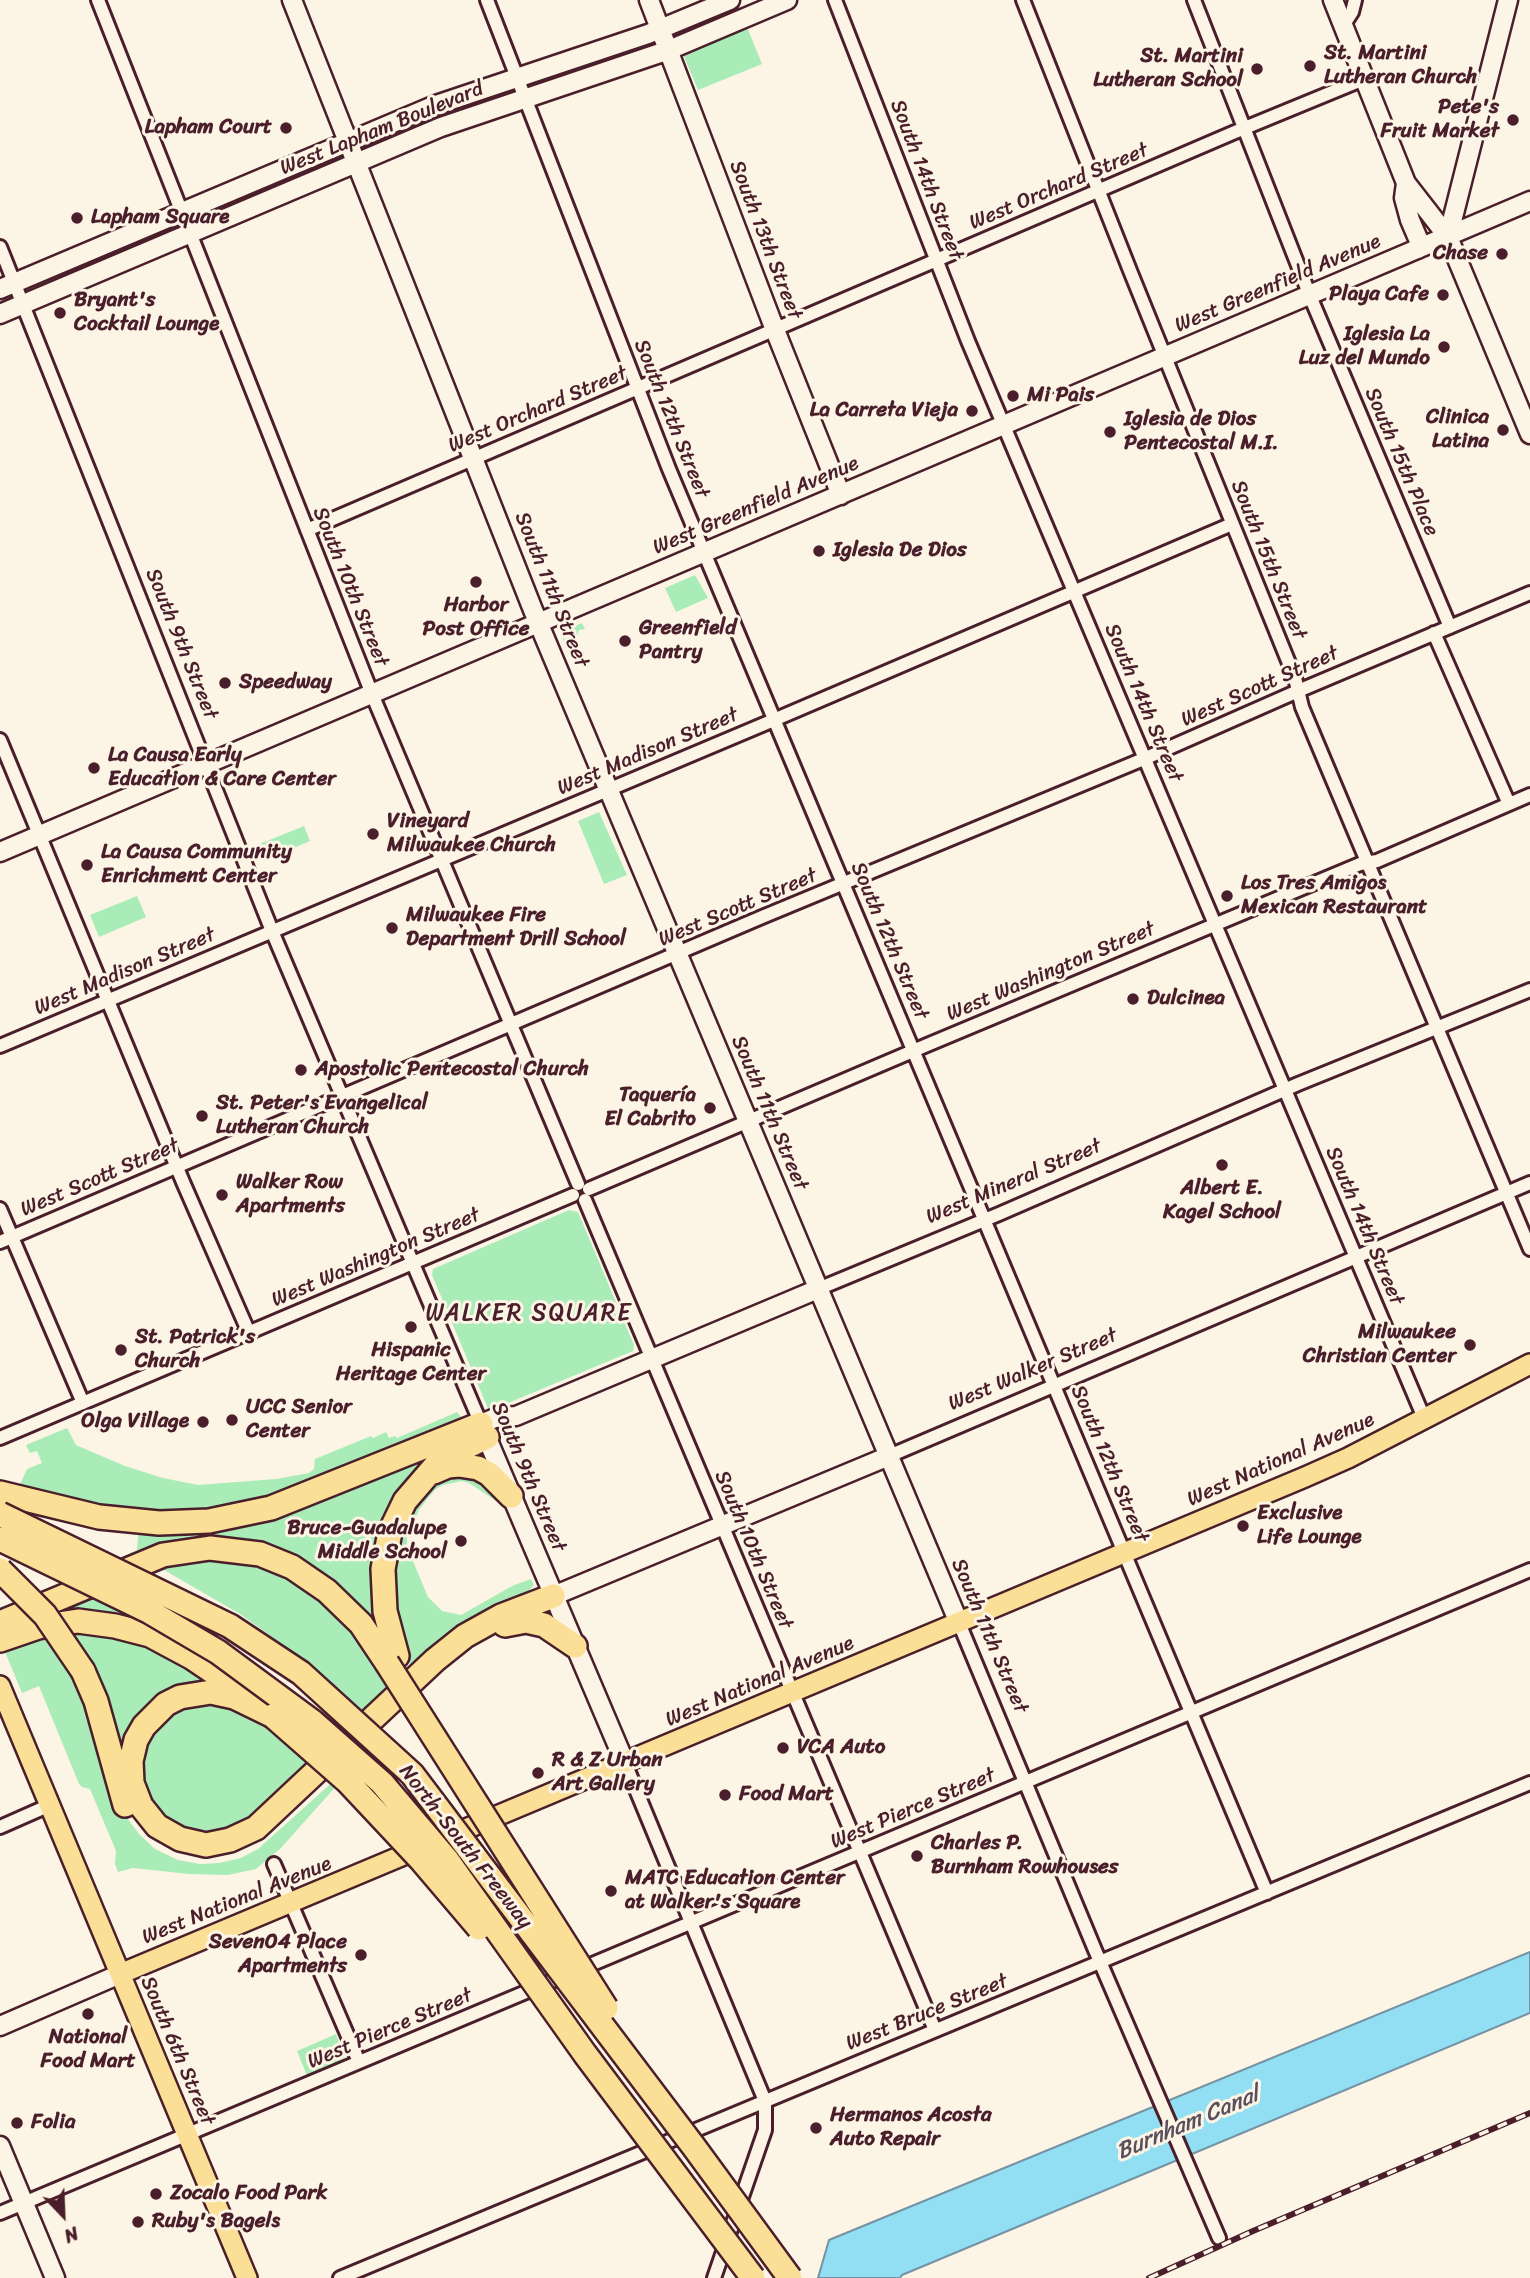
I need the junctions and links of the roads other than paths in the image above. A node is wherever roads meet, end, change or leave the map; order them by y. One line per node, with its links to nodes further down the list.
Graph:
1 (98, 0): 25 (street, South 10th Street)
2 (292, 0): 20 (street, South 11th Street)
3 (487, 0): 16 (street, South 12th Street)
4 (649, 0): 14 (street, South 13th Street)
5 (730, 0): 14 (street, West Lapham Boulevard)
6 (787, 0): 15 (street, West Lapham Boulevard)
7 (835, 0): 30 (street, South 14th Street)
8 (1023, 0): 23 (street, South 15th Street)
9 (1194, 0): 19 (street, South 15th Place)
10 (1333, 0): 13 (street)
11 (1355, 0): 13 (street)
12 (1508, 0): 27 (street)
13 (1343, 26): 17 (street)
14 (660, 29): 15 (street, South 13th Street); 16 (street, West Lapham Boulevard)
15 (669, 50): 18 (street, West Lapham Boulevard); 35 (street, South 13th Street)
16 (516, 79): 18 (street, South 12th Street); 20 (street, West Lapham Boulevard)
17 (1364, 79): 19 (street, West Orchard Street); 22 (street)
18 (524, 98): 21 (street, West Lapham Boulevard); 37 (street, South 12th Street)
19 (1245, 128): 23 (street, West Orchard Street); 32 (street, South 15th Place)
20 (348, 142): 21 (street, South 11th Street); 25 (street, West Lapham Boulevard)
21 (356, 162): 26 (street, West Lapham Boulevard); 40 (street, South 11th Street)
22 (1406, 183): 27 (street); 29 (street)
23 (1098, 191): 30 (street, West Orchard Street); 36 (street, South 15th Street)
24 (1530, 201): 27 (street, West Greenfield Avenue)
25 (181, 212): 26 (street, South 10th Street); 31 (street, West Lapham Boulevard)
26 (189, 232): 33 (street, West Lapham Boulevard); 43 (street, South 10th Street)
27 (1448, 237): 29 (street, West Greenfield Avenue); 39 (street)
28 (0, 247): 31 (street, South 9th Street)
29 (1418, 249): 32 (street, West Greenfield Avenue)
30 (937, 261): 35 (street, West Orchard Street); 38 (street, South 14th Street)
31 (7, 286): 33 (street, South 9th Street)
32 (1310, 296): 36 (street, West Greenfield Avenue); 48 (street, South 15th Place)
33 (23, 304): 34 (street, West Lapham Boulevard); 55 (street, South 9th Street)
34 (0, 314)
35 (775, 330): 37 (street, West Orchard Street); 41 (street, South 13th Street)
36 (1166, 357): 38 (street, West Greenfield Avenue); 42 (street, South 15th Street)
37 (637, 388): 40 (street, West Orchard Street); 44 (street, South 12th Street)
38 (1005, 425): 41 (street, West Greenfield Avenue); 45 (street, South 14th Street)
39 (1530, 434)
40 (474, 458): 43 (street, West Orchard Street); 47 (street, South 11th Street)
41 (841, 495): 44 (street, West Greenfield Avenue)
42 (1232, 524): 45 (street, West Madison Street); 50 (street, South 15th Street)
43 (307, 530): 51 (street, South 10th Street)
44 (705, 553): 47 (street, West Greenfield Avenue); 52 (street, South 12th Street)
45 (1074, 592): 52 (street, West Madison Street); 54 (street, South 14th Street)
46 (1530, 593): 48 (street, West Scott Street)
47 (539, 623): 51 (street, West Greenfield Avenue); 56 (street, South 11th Street)
48 (1450, 627): 49 (street, West Scott Street)
49 (1434, 633): 50 (street, West Scott Street); 58 (street)
50 (1298, 691): 54 (street, West Scott Street); 62 (street, South 15th Street)
51 (373, 694): 55 (street, West Greenfield Avenue); 61 (street, South 10th Street)
52 (775, 720): 56 (street, West Madison Street); 63 (street, South 12th Street)
53 (0, 740): 59 (street)
54 (1146, 758): 63 (street, West Scott Street); 64 (street, South 14th Street)
55 (205, 765): 59 (street, West Greenfield Avenue); 65 (street, South 9th Street)
56 (608, 789): 61 (street, West Madison Street); 66 (street, South 11th Street)
57 (1530, 795): 58 (street, West Washington Street)
58 (1509, 804): 62 (street, West Washington Street)
59 (38, 836): 60 (street, West Greenfield Avenue); 68 (street)
60 (0, 852)
61 (442, 860): 65 (street, West Madison Street); 69 (street, South 10th Street)
62 (1368, 863): 64 (street, West Washington Street); 70 (street, South 15th Street)
63 (843, 884): 66 (street, West Scott Street); 72 (street, South 12th Street)
64 (1216, 924): 72 (street, West Washington Street); 73 (street, South 14th Street)
65 (272, 931): 68 (street, West Madison Street); 74 (street, South 9th Street)
66 (678, 955): 69 (street, West Scott Street); 75 (street, South 11th Street)
67 (1530, 990): 70 (street, West Mineral Street)
68 (108, 1000): 71 (street, West Madison Street); 76 (street)
69 (511, 1025): 74 (street, West Scott Street); 78 (street, South 10th Street)
70 (1438, 1028): 73 (street, West Mineral Street); 79 (street, South 15th Street)
71 (0, 1046)
72 (914, 1050): 75 (street, West Washington Street); 81 (street, South 12th Street)
73 (1284, 1090): 81 (street, West Mineral Street); 84 (street, South 14th Street)
74 (342, 1096): 76 (street, West Scott Street); 85 (street, South 9th Street)
75 (748, 1122): 78 (street, West Washington Street); 86 (street, South 11th Street)
76 (177, 1167): 82 (street, West Scott Street); 87 (street)
77 (1530, 1183): 79 (street, West Walker Street)
78 (581, 1192): 85 (street, West Washington Street); 88 (street, South 10th Street)
79 (1507, 1193): 83 (street, South 15th Street); 84 (street, West Walker Street)
80 (0, 1209): 82 (street)
81 (985, 1220): 86 (street, West Mineral Street); 90 (street, South 12th Street)
82 (6, 1239): 91 (street)
83 (1530, 1249)
84 (1357, 1257): 90 (street, West Walker Street); 92 (street, South 14th Street)
85 (414, 1263): 87 (street, West Washington Street); 93 (street, South 9th Street)
86 (818, 1289): 88 (street, West Mineral Street); 95 (street, South 11th Street)
87 (249, 1333): 91 (street, West Washington Street)
88 (651, 1360): 93 (street, West Mineral Street); 100 (street, South 10th Street)
89 (1530, 1364): 92 (main road, West National Avenue)
90 (1055, 1385): 95 (street, West Walker Street); 102 (street, South 12th Street)
91 (83, 1403): 94 (street, West Washington Street)
92 (1424, 1418): 102 (main road, West National Avenue)
93 (484, 1430): 96 (highway); 97 (highway); 98 (street, South 9th Street)
94 (0, 1438)
95 (889, 1456): 100 (street, West Walker Street); 107 (street, South 11th Street)
96 (425, 1477): 98 (highway); 111 (highway)
97 (0, 1493)
98 (511, 1496): 105 (street, South 9th Street)
99 (0, 1514): 135 (highway, North-South Freeway, bridge)
100 (722, 1526): 105 (street, West Walker Street); 113 (street, South 10th Street)
101 (0, 1539): 130 (highway, North-South Freeway, bridge)
102 (1125, 1553): 107 (main road, West National Avenue); 114 (street, South 12th Street)
103 (0, 1570): 108 (highway, bridge)
104 (1530, 1570): 114 (street, West Pierce Street)
105 (553, 1596): 108 (highway); 110 (street, South 9th Street); 115 (highway)
106 (0, 1623): 111 (highway)
107 (959, 1623): 113 (main road, West National Avenue); 117 (street, South 11th Street)
108 (505, 1625): 110 (highway)
109 (0, 1640): 115 (highway)
110 (575, 1646): 116 (street, South 9th Street)
111 (392, 1660): 135 (highway, bridge)
112 (0, 1686): 119 (main road, South 6th Street)
113 (792, 1693): 116 (main road, West National Avenue); 121 (street, South 10th Street)
114 (1192, 1714): 117 (street, West Pierce Street); 123 (street, South 12th Street)
115 (273, 1716): 130 (highway, bridge)
116 (625, 1763): 124 (main road, West National Avenue); 125 (street, South 9th Street)
117 (1025, 1782): 121 (street, West Pierce Street); 126 (street, South 11th Street)
118 (1530, 1783): 123 (street, West Bruce Street)
119 (50, 1805): 120 (street); 127 (main road, South 6th Street)
120 (0, 1827)
121 (860, 1853): 125 (street, West Pierce Street); 129 (street, South 10th Street)
122 (274, 1864): 124 (street)
123 (1267, 1894): 126 (street, West Bruce Street)
124 (291, 1904): 127 (main road, West National Avenue); 131 (street)
125 (692, 1923): 131 (street, West Pierce Street); 132 (street, South 9th Street)
126 (1100, 1962): 129 (street, West Bruce Street); 138 (street, South 11th Street)
127 (120, 1974): 128 (street, West National Avenue); 133 (main road, South 6th Street)
128 (0, 2025)
129 (935, 2030): 132 (street, West Bruce Street)
130 (585, 2054): 143 (highway, North-South Freeway, bridge)
131 (359, 2062): 133 (street, West Pierce Street)
132 (765, 2101): 141 (street, West Bruce Street); 142 (street)
133 (187, 2135): 136 (street, West Pierce Street); 140 (main road, South 6th Street)
134 (0, 2147): 136 (street)
135 (694, 2147): 144 (highway, North-South Freeway, bridge)
136 (24, 2203): 137 (street, West Pierce Street); 139 (street)
137 (0, 2213)
138 (1219, 2238)
139 (55, 2278)
140 (247, 2278)
141 (340, 2278)
142 (714, 2278)
143 (753, 2278)
144 (790, 2278)

